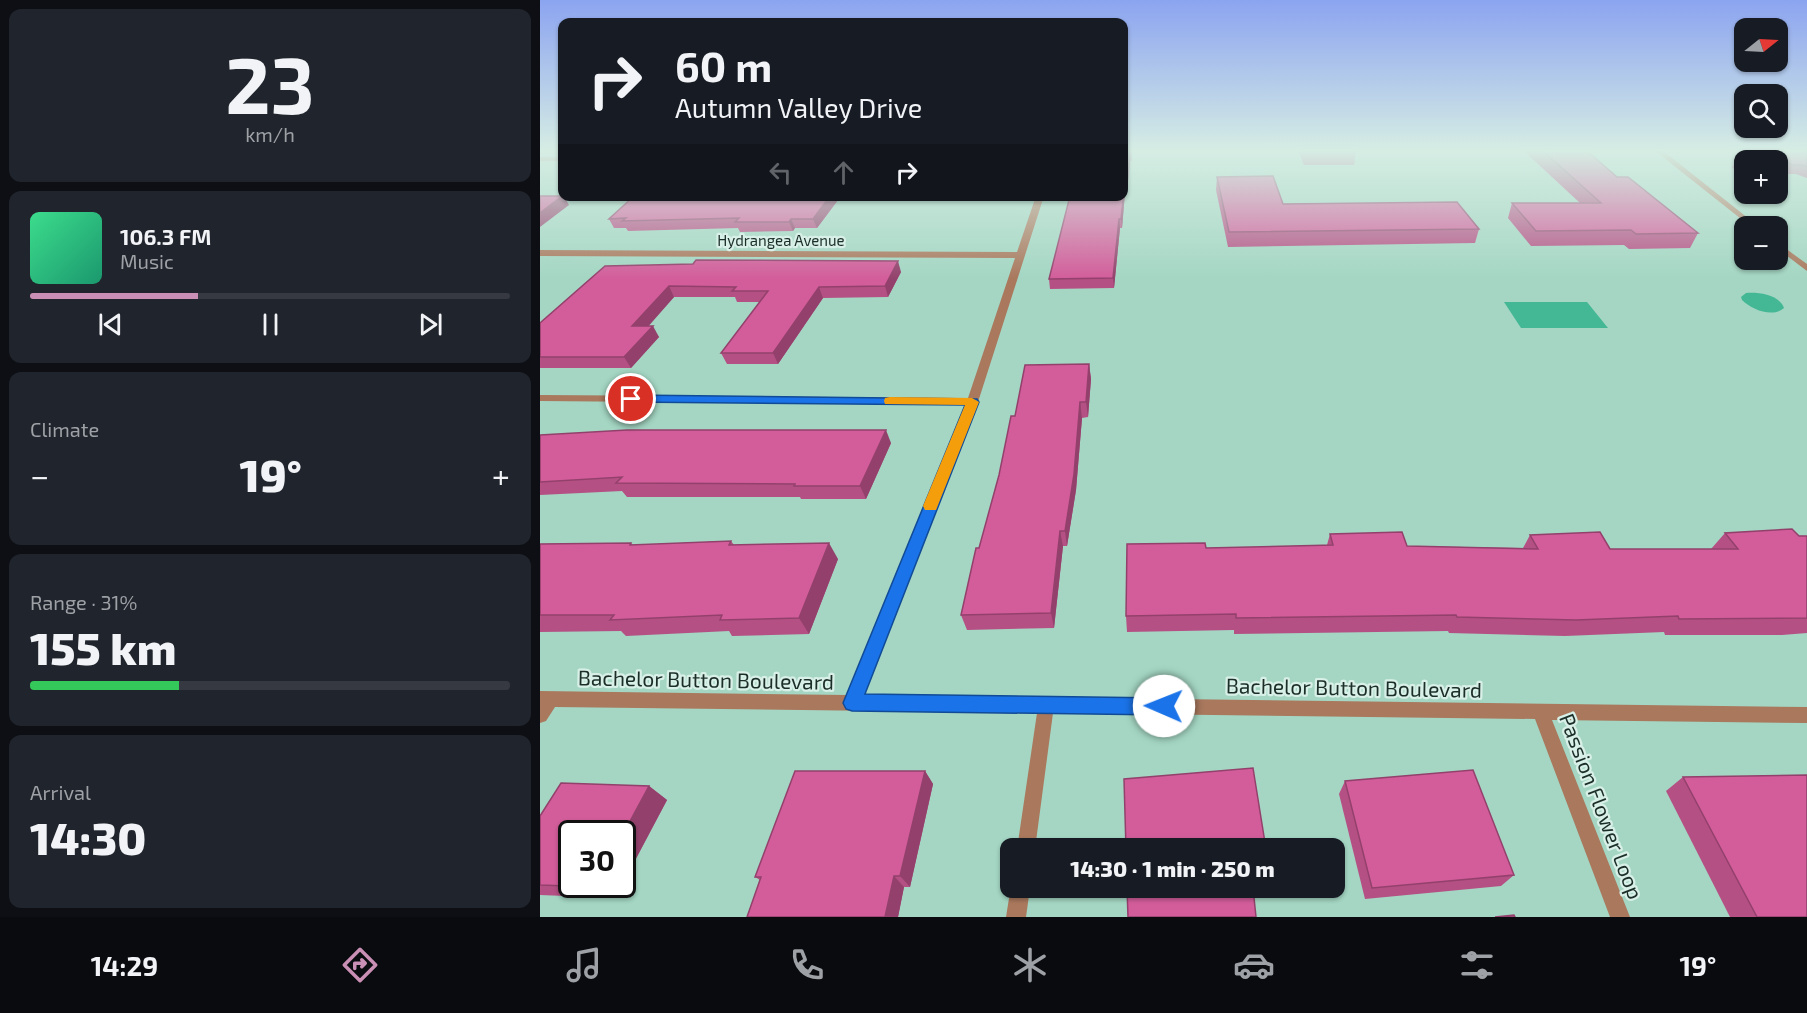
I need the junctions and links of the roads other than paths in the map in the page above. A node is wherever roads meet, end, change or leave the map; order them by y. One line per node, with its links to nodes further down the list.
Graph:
1 (1712, 193): 3 (street)
2 (1038, 201): 6 (street)
3 (1742, 216)
4 (1788, 252): 7 (street)
5 (540, 253): 6 (street, Hydrangea Avenue)
6 (1021, 255): 9 (street)
7 (1807, 268)
8 (540, 398): 9 (street)
9 (972, 402): 11 (street)
10 (546, 699): 11 (street, Bachelor Button Boulevard); 14 (street)
11 (852, 703): 12 (street, Bachelor Button Boulevard)
12 (1046, 705): 13 (street, Bachelor Button Boulevard); 16 (street)
13 (1540, 711): 15 (street, Bachelor Button Boulevard); 19 (street, Passion Flower Loop)
14 (540, 715)
15 (1807, 715)
16 (1028, 838)
17 (1019, 898): 18 (street)
18 (1016, 917)
19 (1620, 917)

